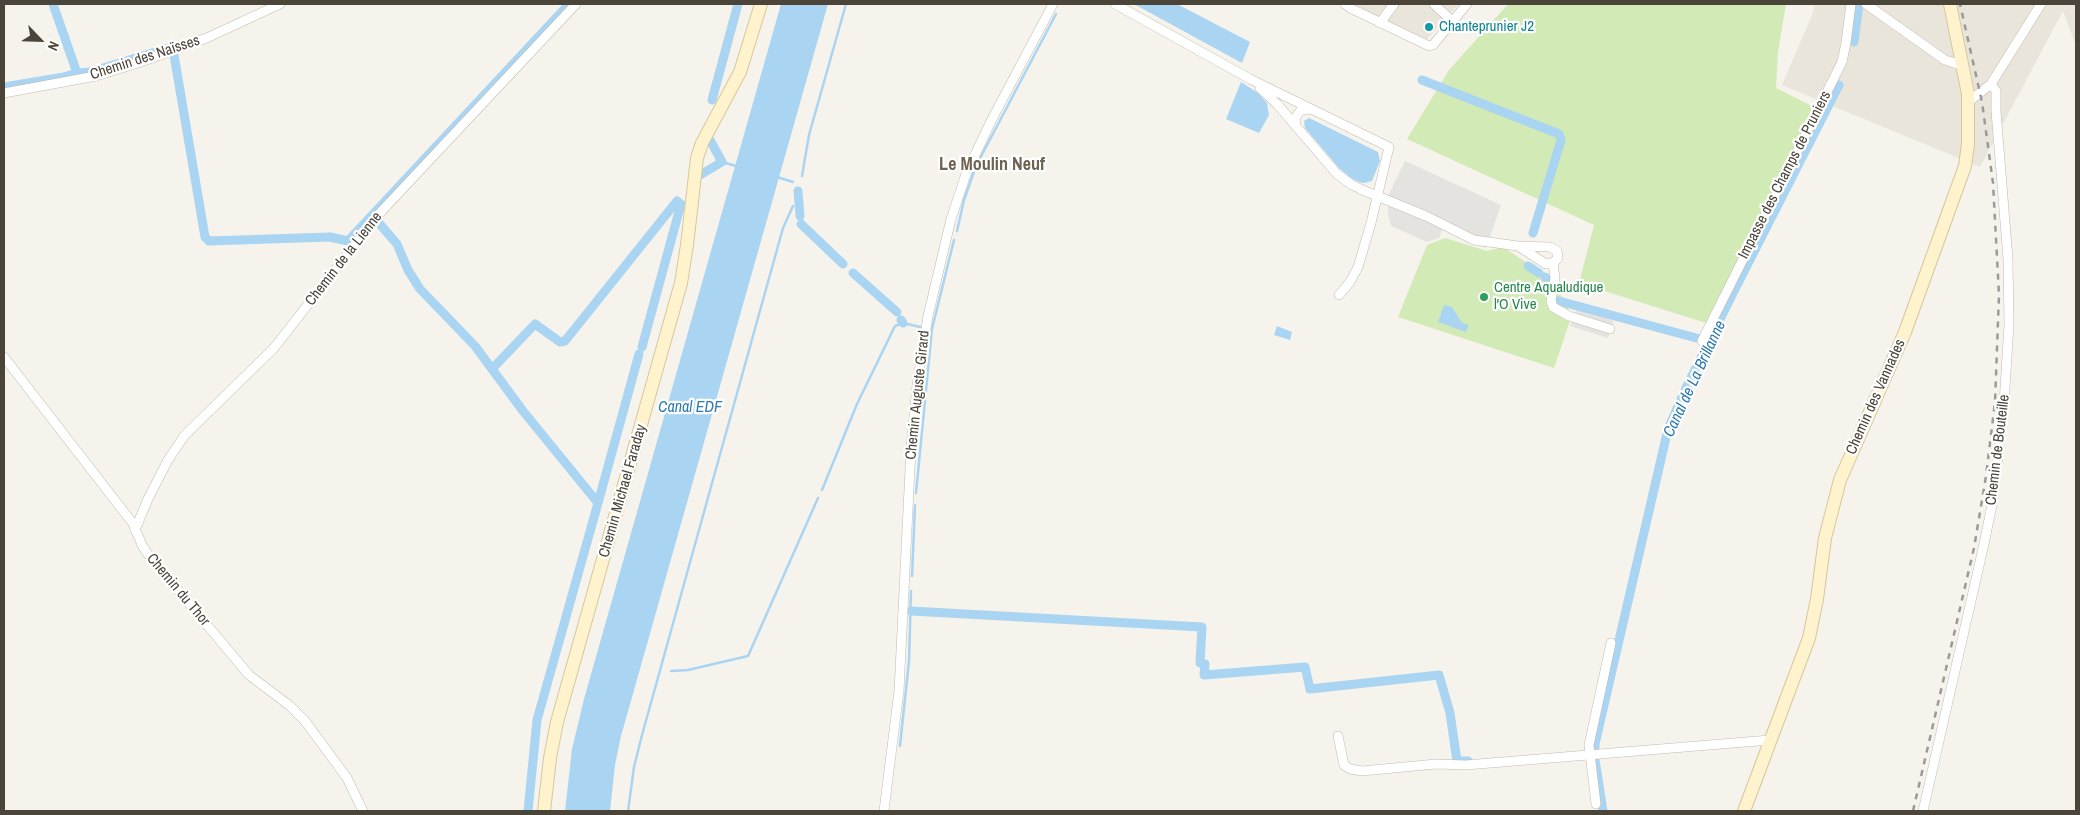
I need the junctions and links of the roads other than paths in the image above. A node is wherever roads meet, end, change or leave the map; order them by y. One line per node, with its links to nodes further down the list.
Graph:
1 (280, 4): 19 (street, Chemin des Naïsses)
2 (576, 4): 32 (street, Chemin de la Lienne)
3 (761, 4): 39 (street, Chemin Michael Faraday)
4 (1053, 4): 40 (street, Chemin Auguste Girard)
5 (1115, 4): 17 (street)
6 (1345, 4): 15 (street)
7 (1394, 4): 15 (street)
8 (1434, 4): 14 (street)
9 (1467, 4): 14 (street)
10 (1851, 4): 30 (street, Impasse des Champs de Pruniers)
11 (1866, 4): 16 (street)
12 (1950, 4): 16 (street, Chemin des Vannades)
13 (2041, 4): 18 (street)
14 (1452, 21): 15 (street)
15 (1380, 23)
16 (1963, 66): 20 (street, Chemin des Vannades)
17 (1250, 79): 21 (street); 22 (street)
18 (1990, 84): 20 (street); 42 (street, Chemin de Bouteille)
19 (4, 93)
20 (1968, 102): 35 (street, Chemin des Vannades)
21 (1312, 110): 22 (street); 23 (street)
22 (1296, 126): 24 (street)
23 (1382, 178): 24 (street); 25 (street)
24 (1360, 189): 25 (street)
25 (1378, 196): 26 (street); 28 (street)
26 (1518, 246): 27 (street); 27 (street)
27 (1553, 264): 29 (street)
28 (1339, 295)
29 (1610, 329)
30 (1702, 341)
31 (4, 358): 32 (street, Chemin du Thor)
32 (135, 530): 38 (street, Chemin du Thor)
33 (1612, 643): 36 (street)
34 (1338, 736): 36 (street)
35 (1770, 740): 36 (street); 41 (street, Chemin des Vannades)
36 (1589, 756): 37 (street)
37 (1596, 804)
38 (363, 811)
39 (544, 811)
40 (884, 811)
41 (1744, 811)
42 (1923, 811)

